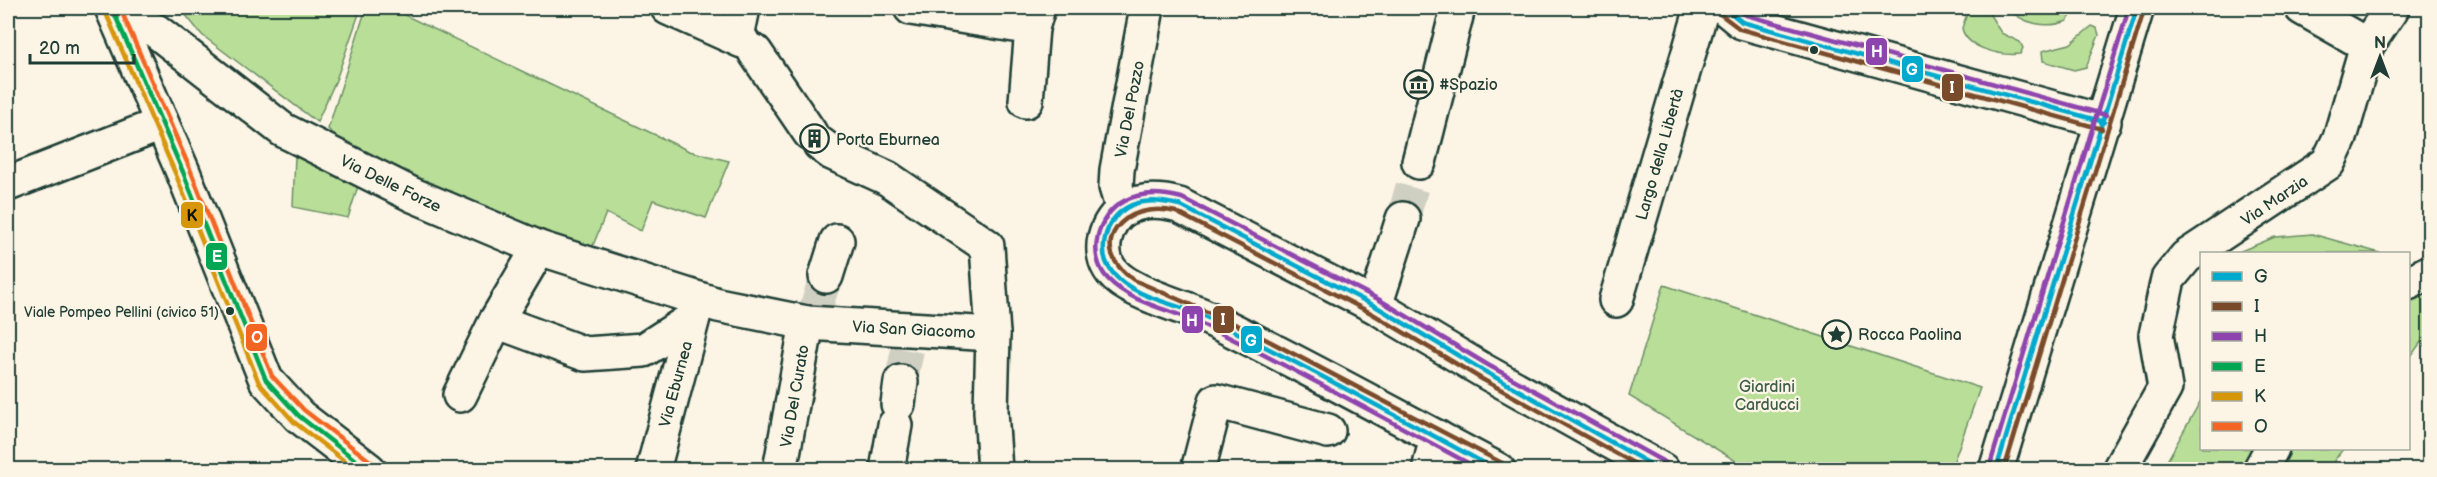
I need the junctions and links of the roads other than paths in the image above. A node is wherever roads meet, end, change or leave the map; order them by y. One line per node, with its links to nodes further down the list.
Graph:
1 (668, 8): 12 (street)
2 (911, 8): 11 (street)
3 (1147, 8): 19 (street, Via Del Pozzo)
4 (1458, 8): 17 (street)
5 (1702, 8): 26 (street, Largo della Libertà)
6 (1725, 8): 15 (street)
7 (2137, 8): 15 (street)
8 (2302, 8): 13 (street)
9 (2392, 8): 13 (street, Via Marzia)
10 (113, 9): 16 (street); 22 (street, Via Delle Forze)
11 (1035, 18): 14 (street)
12 (744, 34): 31 (street, Via San Giacomo)
13 (2367, 45): 46 (street, Via Marzia)
14 (1026, 101)
15 (2104, 122): 45 (street)
16 (161, 124): 18 (street); 36 (street)
17 (1419, 162)
18 (8, 184)
19 (1123, 210): 27 (street); 35 (street)
20 (1403, 219): 27 (street)
21 (837, 241): 24 (street)
22 (539, 248): 28 (street, Via Delle Forze); 30 (street)
23 (2430, 272): 25 (street)
24 (826, 276)
25 (2410, 282)
26 (1616, 300)
27 (1375, 306): 44 (street)
28 (695, 309): 29 (street, Via San Giacomo); 30 (street); 37 (street, Via Eburnea)
29 (811, 320): 31 (street, Via San Giacomo); 38 (street, Via Del Curato)
30 (496, 321): 32 (street)
31 (993, 334): 40 (street)
32 (459, 395)
33 (898, 404): 39 (street)
34 (1328, 430): 41 (street)
35 (1437, 437): 42 (street); 43 (street)
36 (369, 470)
37 (653, 470)
38 (780, 470)
39 (887, 470)
40 (994, 470)
41 (1198, 470)
42 (1430, 470)
43 (1498, 470)
44 (1662, 470)
45 (1996, 470)
46 (2119, 470)

